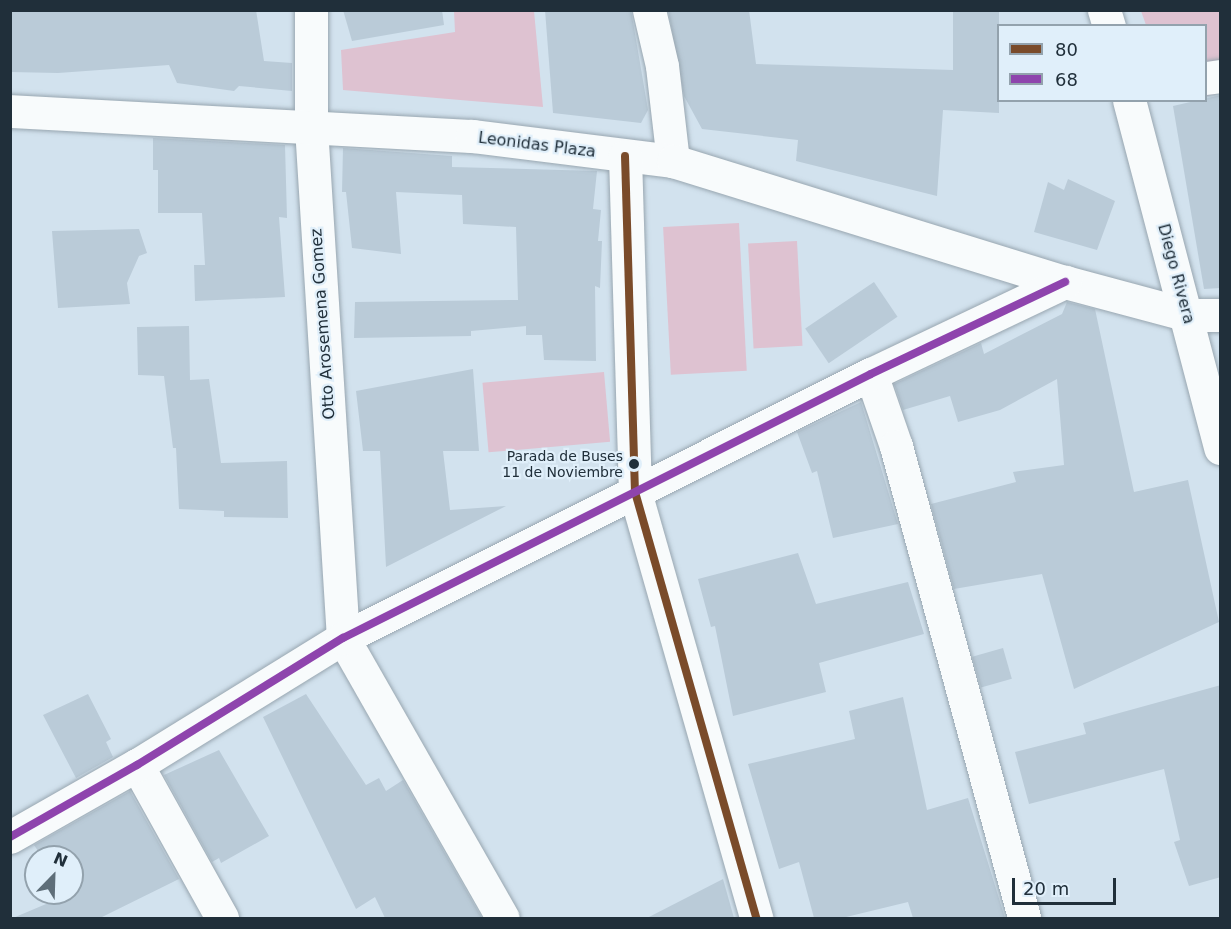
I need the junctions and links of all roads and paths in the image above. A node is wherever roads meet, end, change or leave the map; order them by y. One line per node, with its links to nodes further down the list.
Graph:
1 (311, 10): 5 (street, Otto Arosemena Gomez)
2 (649, 10): 7 (street)
3 (1130, 102): 9 (street, Diego Rivera)
4 (10, 111): 5 (street, Leonidas Plaza)
5 (311, 128): 6 (street, Leonidas Plaza); 14 (street, Otto Arosemena Gomez)
6 (625, 156): 7 (street, Leonidas Plaza); 13 (street)
7 (673, 161): 8 (street, Leonidas Plaza)
8 (1065, 282): 9 (street, Leonidas Plaza); 11 (street)
9 (1188, 315): 10 (street, Leonidas Plaza); 12 (street, Diego Rivera)
10 (1221, 315)
11 (871, 374): 13 (street); 20 (street)
12 (1221, 448)
13 (635, 492): 14 (street); 19 (street)
14 (342, 638): 15 (street); 18 (street)
15 (137, 765): 16 (street); 17 (street)
16 (10, 837)
17 (222, 918)
18 (503, 918)
19 (756, 918)
20 (1024, 918)

